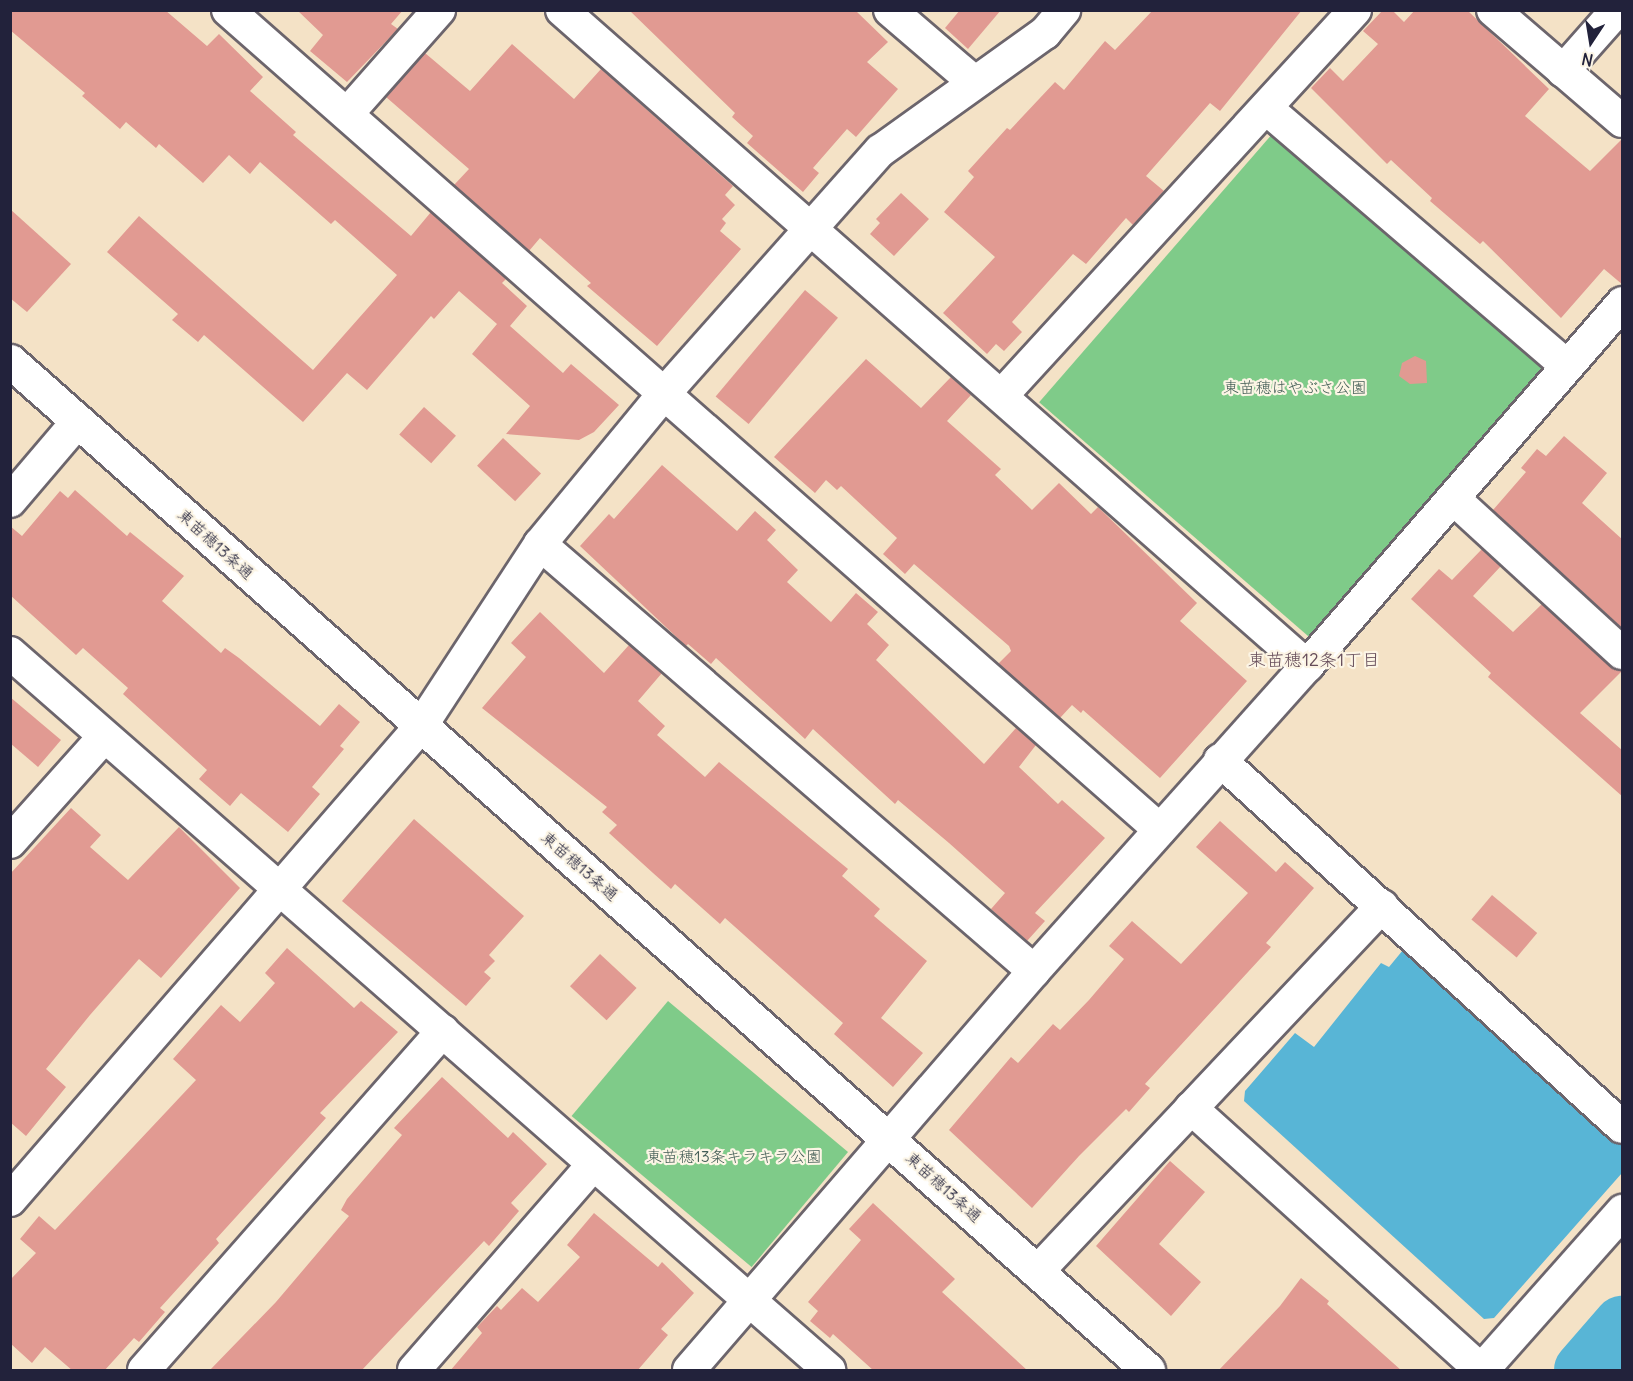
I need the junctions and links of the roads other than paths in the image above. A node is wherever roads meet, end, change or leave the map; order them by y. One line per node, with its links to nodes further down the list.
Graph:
1 (228, 10): 12 (street)
2 (439, 10): 12 (street)
3 (562, 10): 14 (street)
4 (891, 10): 10 (street)
5 (1064, 10): 10 (street)
6 (1355, 10): 11 (street)
7 (1493, 10): 9 (street)
8 (1617, 10): 9 (street)
9 (1563, 71): 13 (street)
10 (974, 82): 14 (street)
11 (1266, 108): 17 (street); 19 (street)
12 (347, 114): 18 (street)
13 (1623, 121)
14 (812, 228): 18 (street); 19 (street)
15 (1623, 303): 17 (street)
16 (10, 362): 20 (street, 東苗穂13条通)
17 (1566, 365): 21 (street)
18 (663, 394): 23 (street); 30 (street)
19 (1003, 394): 26 (street)
20 (78, 421): 22 (street); 27 (street, 東苗穂13条通)
21 (1454, 499): 25 (street); 26 (street)
22 (10, 501)
23 (540, 544): 27 (street); 34 (street)
24 (10, 653): 28 (street)
25 (1623, 653)
26 (1307, 666): 29 (street)
27 (421, 726): 32 (street); 38 (street, 東苗穂13条通)
28 (104, 737): 31 (street); 32 (street)
29 (1220, 760): 30 (street); 33 (street)
30 (1160, 830): 34 (street)
31 (10, 842)
32 (282, 887): 35 (street); 40 (street)
33 (1382, 906): 36 (street); 37 (street)
34 (1034, 971): 38 (street)
35 (442, 1031): 39 (street); 45 (street)
36 (1191, 1108): 42 (street); 44 (street)
37 (1623, 1127)
38 (890, 1138): 42 (street, 東苗穂13条通); 43 (street)
39 (593, 1164): 43 (street); 46 (street)
40 (10, 1200)
41 (1623, 1211): 44 (street)
42 (1037, 1272): 49 (street, 東苗穂13条通)
43 (752, 1300): 47 (street); 48 (street)
44 (1481, 1370)
45 (144, 1371)
46 (414, 1371)
47 (689, 1371)
48 (829, 1371)
49 (1148, 1371)

